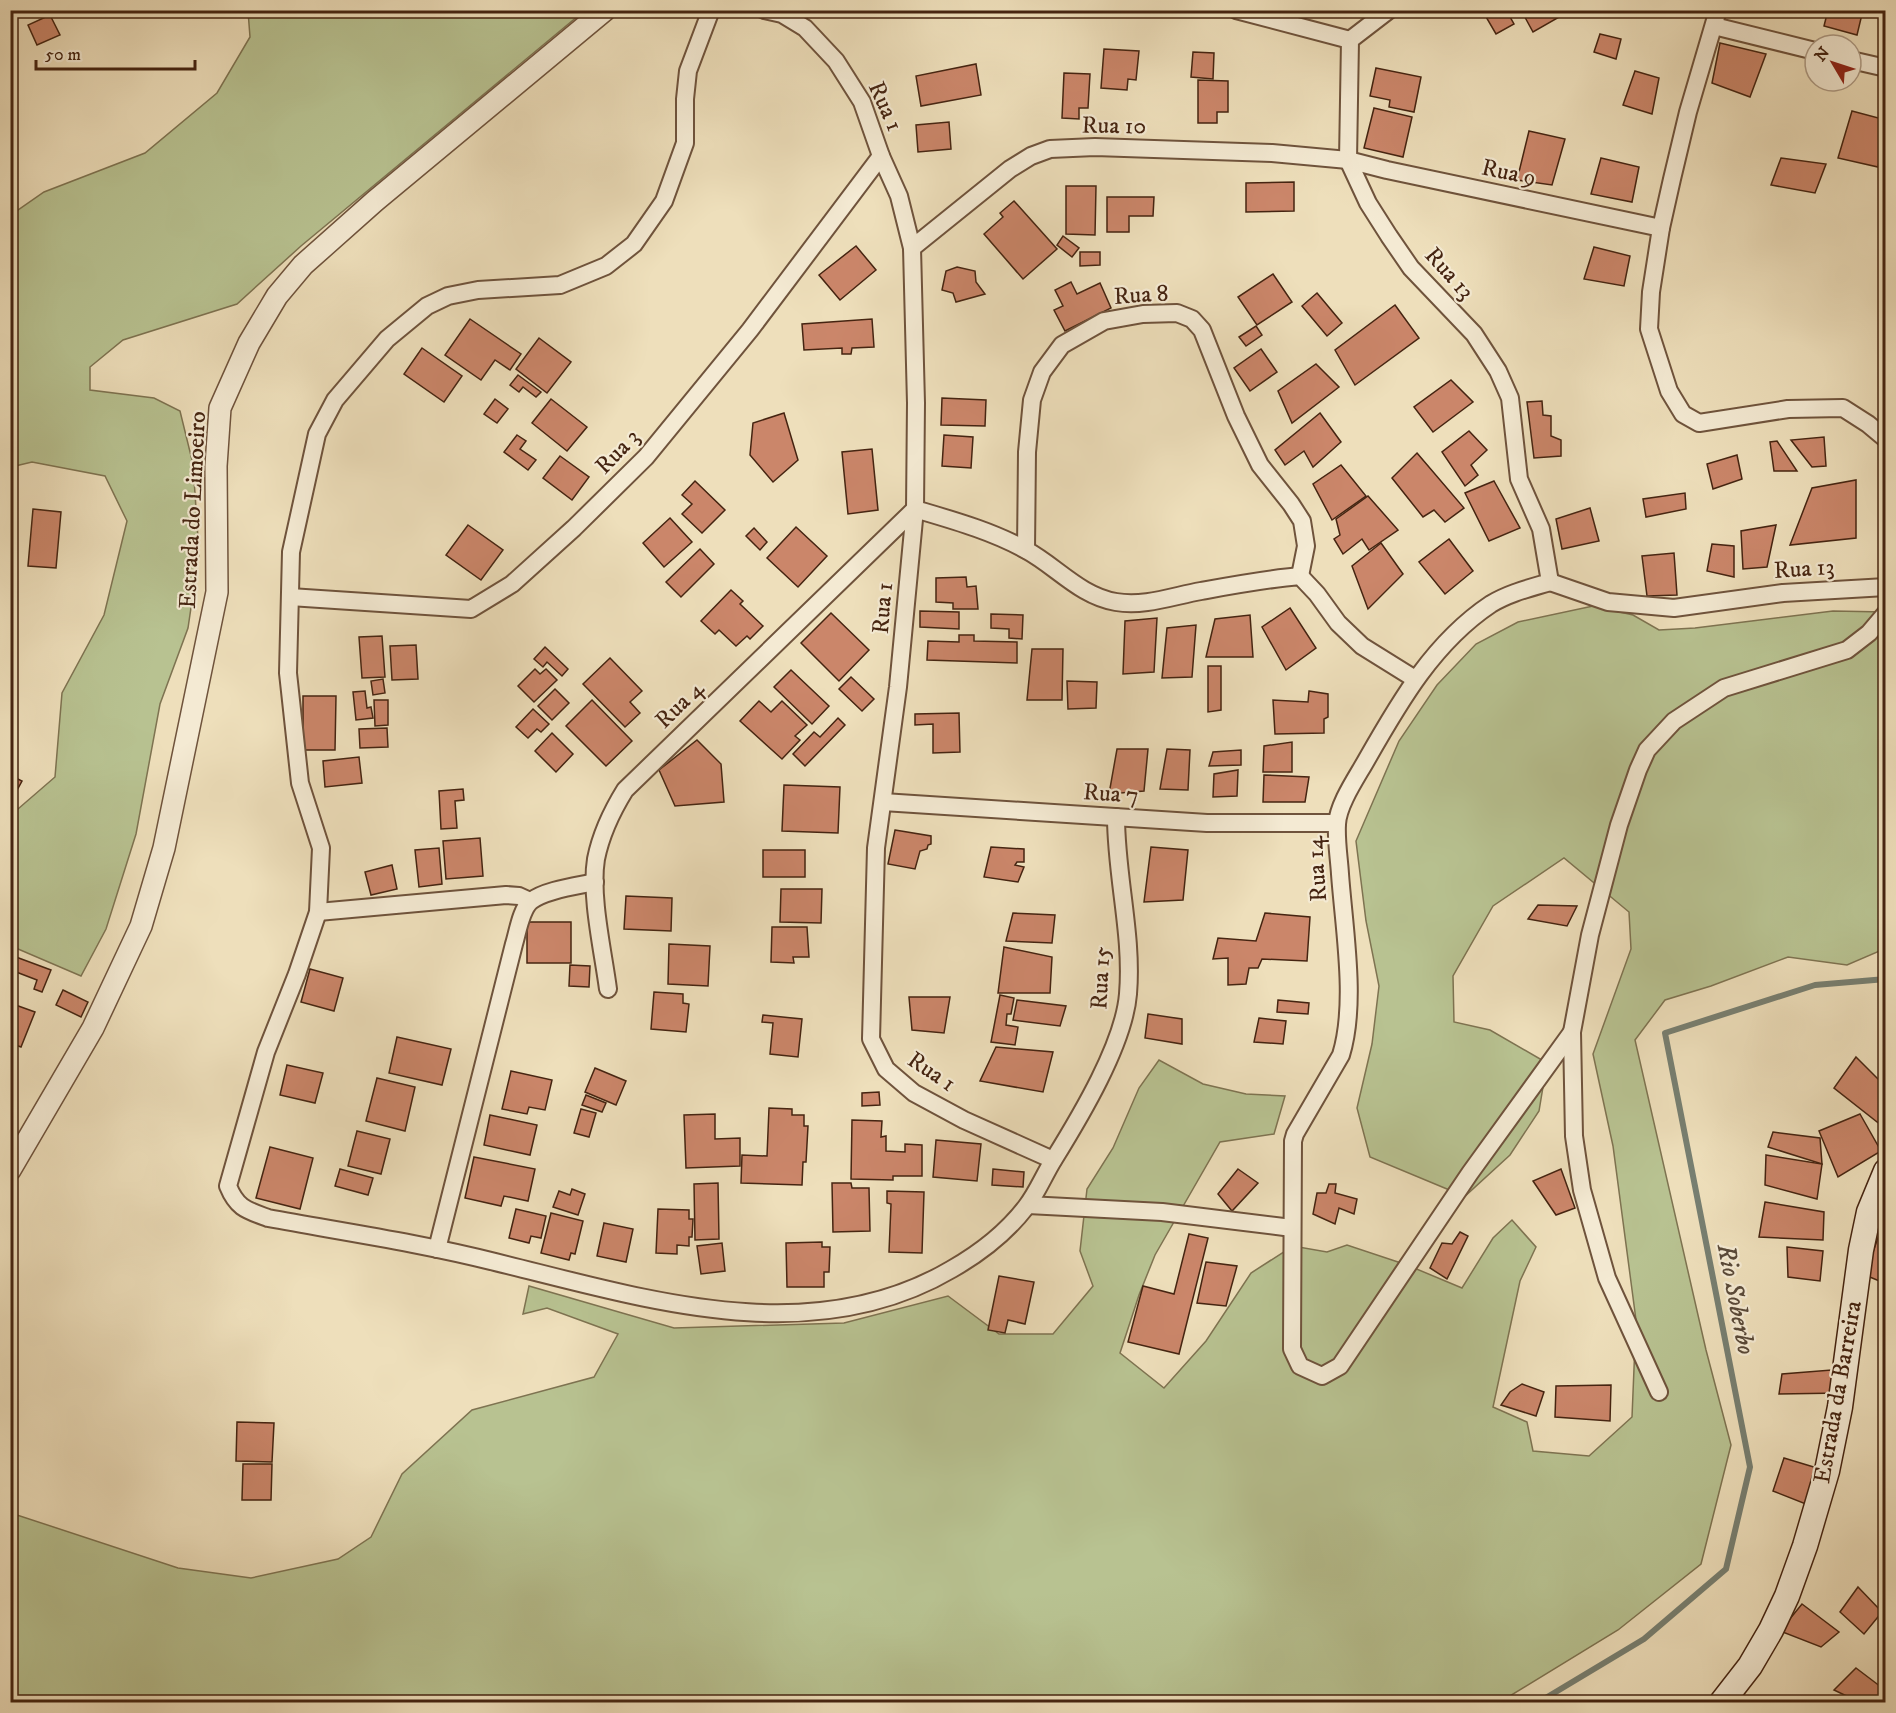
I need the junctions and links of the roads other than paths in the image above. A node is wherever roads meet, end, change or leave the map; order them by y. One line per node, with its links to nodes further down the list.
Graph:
1 (605, 10): 34 (street, Estrada do Limoeiro)
2 (711, 10): 22 (street, Rua 15)
3 (764, 10): 6 (street, Rua 1)
4 (1236, 10): 8 (street)
5 (1389, 10): 8 (street)
6 (787, 12): 12 (street, Rua 1)
7 (1716, 18): 9 (street); 14 (street)
8 (1350, 40): 13 (street, Rua 13)
9 (1803, 47)
10 (1863, 63): 11 (street)
11 (1886, 68)
12 (881, 156): 15 (street, Rua 1); 22 (street, Rua 3)
13 (1348, 160): 14 (street, Rua 9); 15 (street, Rua 10); 20 (street, Rua 13)
14 (1661, 228): 16 (street)
15 (912, 248): 17 (street, Rua 1)
16 (1886, 439)
17 (915, 509): 18 (street); 25 (street, Rua 1); 28 (street, Rua 4)
18 (1026, 550): 19 (street); 19 (street, Rua 8)
19 (1300, 576): 24 (street)
20 (1550, 582): 21 (street, Rua 13); 24 (street)
21 (1886, 587)
22 (290, 597): 30 (street, Rua 15)
23 (1886, 613): 32 (street)
24 (1415, 679): 27 (street, Rua 14)
25 (883, 802): 26 (street, Rua 7); 33 (street, Rua 1)
26 (1116, 817): 27 (street, Rua 7); 33 (street, Rua 15)
27 (1337, 823): 37 (street, Rua 14)
28 (595, 882): 29 (street); 31 (street, Rua 4)
29 (530, 901): 30 (street); 38 (street)
30 (318, 912): 38 (street, Rua 15)
31 (608, 989)
32 (1572, 1032): 37 (street, Rua 14); 39 (street)
33 (1053, 1160): 36 (street, Rua 15)
34 (10, 1170)
35 (1886, 1171): 40 (main road, Estrada da Barreira)
36 (1028, 1206): 37 (street); 38 (street, Rua 15)
37 (1292, 1228)
38 (437, 1249)
39 (1659, 1392)
40 (1722, 1702)

